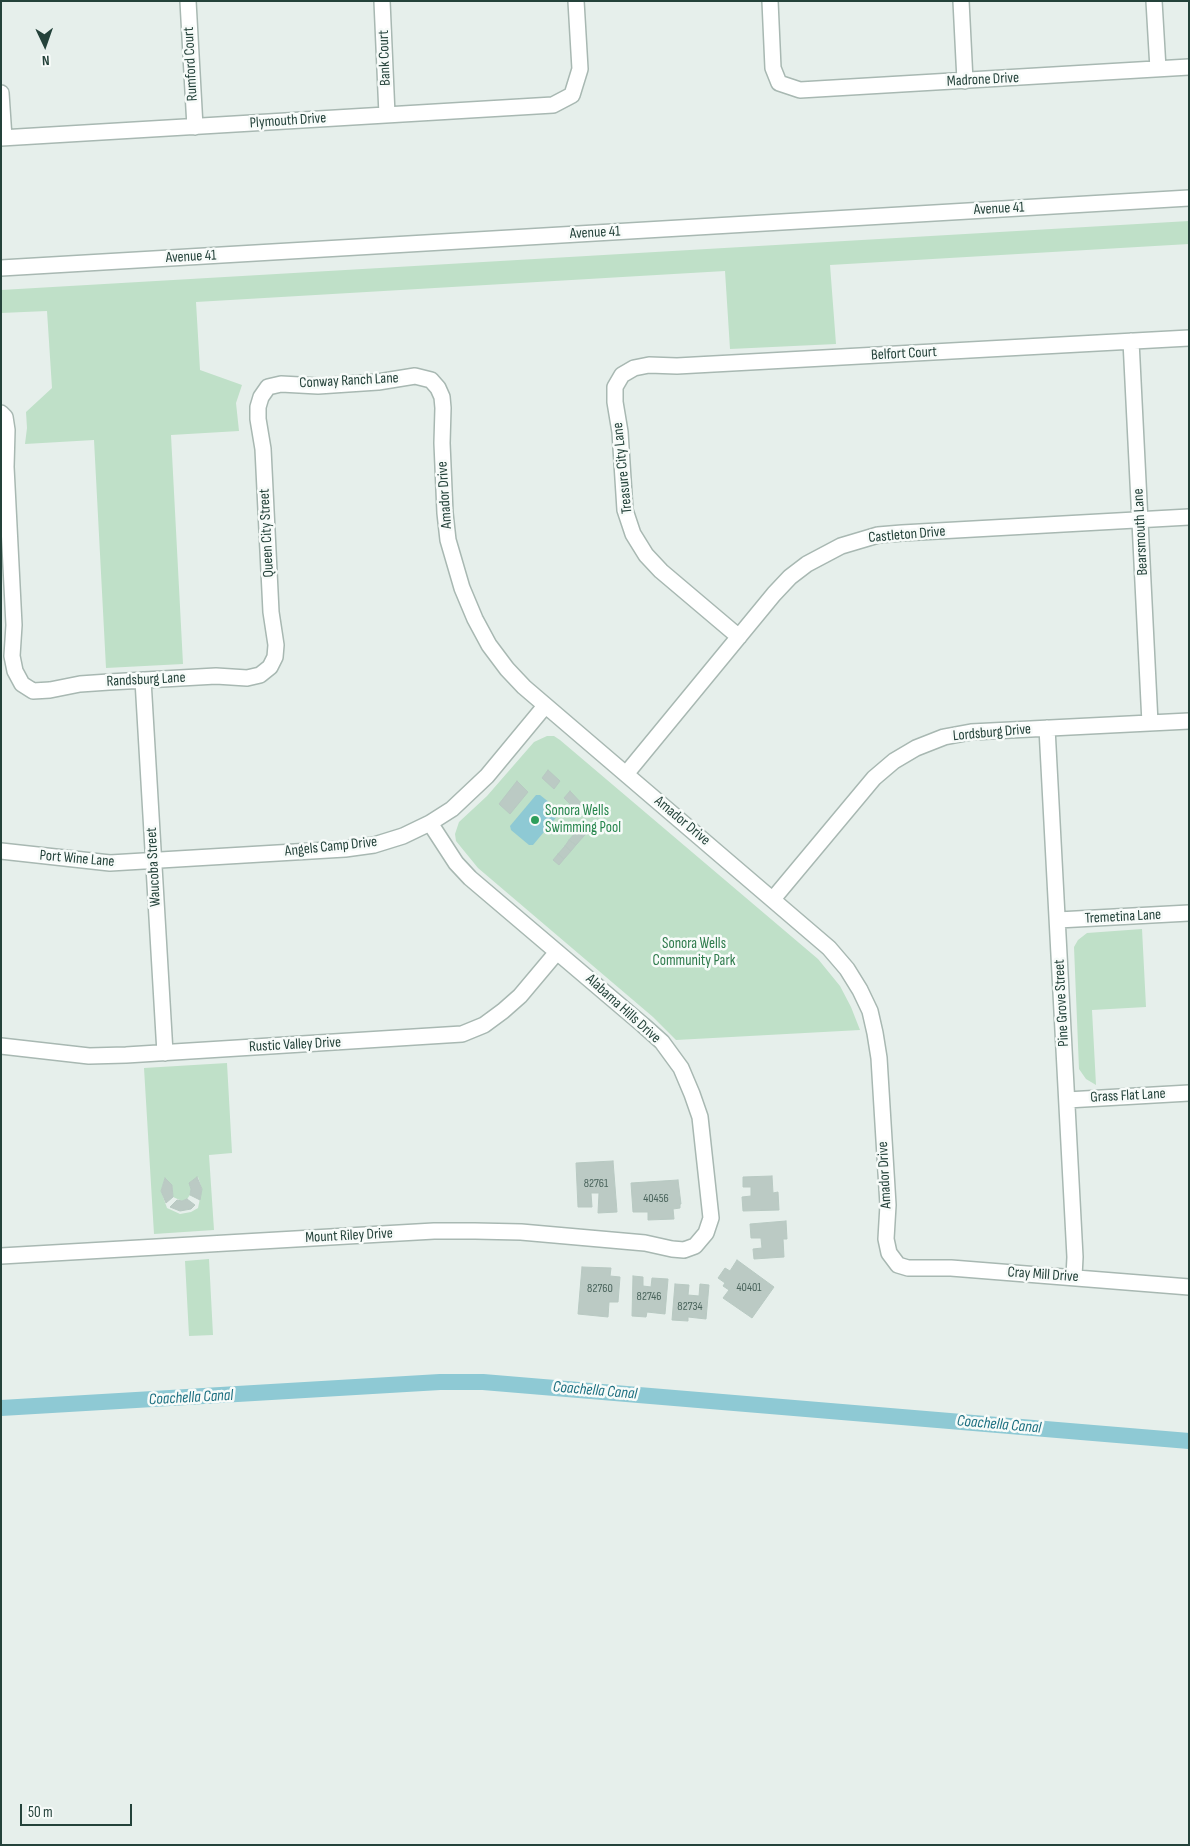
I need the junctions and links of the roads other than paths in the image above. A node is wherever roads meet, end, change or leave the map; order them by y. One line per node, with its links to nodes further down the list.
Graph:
1 (188, 1): 12 (street, Rumford Court)
2 (382, 1): 11 (street, Bank Court)
3 (576, 1): 11 (street, Plymouth Drive)
4 (770, 1): 9 (street, Madrone Drive)
5 (961, 1): 9 (street)
6 (1154, 1): 8 (street)
7 (1189, 67): 8 (street, Madrone Drive)
8 (1158, 69): 9 (street, Madrone Drive)
9 (965, 81)
10 (1, 94): 13 (street)
11 (387, 115): 12 (street, Plymouth Drive)
12 (195, 127): 13 (street, Plymouth Drive)
13 (3, 138)
14 (1189, 198): 15 (street, Avenue 41)
15 (1, 268)
16 (1189, 338): 17 (street, Belfort Court)
17 (1131, 341): 18 (street, Belfort Court); 23 (street, Bearsmouth Lane)
18 (622, 375): 24 (street, Treasure City Lane)
19 (438, 388): 20 (street, Conway Ranch Lane); 27 (street, Amador Drive)
20 (261, 397): 25 (street, Queen City Street)
21 (3, 415): 26 (street, Randsburg Lane)
22 (1189, 517): 23 (street, Castleton Drive)
23 (1140, 520): 24 (street, Castleton Drive); 29 (street, Bearsmouth Lane)
24 (739, 637): 31 (street, Castleton Drive)
25 (270, 667): 26 (street, Randsburg Lane)
26 (143, 680): 34 (street, Waucoba Street)
27 (545, 706): 31 (street, Amador Drive); 32 (street, Angels Camp Drive)
28 (1189, 721): 29 (street, Lordsburg Drive)
29 (1150, 723): 30 (street, Lordsburg Drive)
30 (1048, 728): 35 (street, Lordsburg Drive); 37 (street, Pine Grove Street)
31 (626, 774): 35 (street, Amador Drive)
32 (430, 823): 34 (street, Angels Camp Drive); 38 (street, Alabama Hills Drive)
33 (1, 851): 34 (street, Port Wine Lane)
34 (154, 861): 40 (street, Waucoba Street)
35 (773, 899): 45 (street, Amador Drive)
36 (1189, 914): 37 (street, Tremetina Lane)
37 (1058, 920): 42 (street, Pine Grove Street)
38 (557, 952): 40 (street, Rustic Valley Drive); 43 (street, Alabama Hills Drive)
39 (1, 1046): 40 (street, Rustic Valley Drive)
40 (165, 1053)
41 (1189, 1093): 42 (street, Grass Flat Lane)
42 (1067, 1100): 46 (street, Pine Grove Street)
43 (695, 1246): 44 (street, Mount Riley Drive)
44 (1, 1256)
45 (898, 1264): 46 (street, Cray Mill Drive)
46 (1074, 1277): 47 (street, Cray Mill Drive)
47 (1189, 1287)

